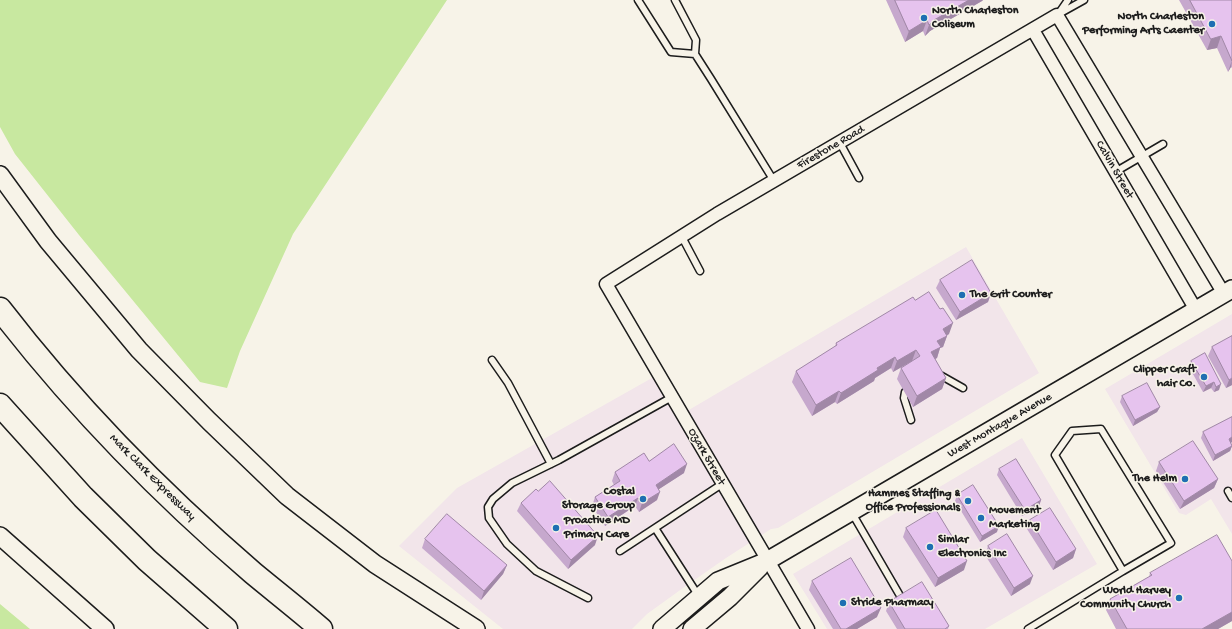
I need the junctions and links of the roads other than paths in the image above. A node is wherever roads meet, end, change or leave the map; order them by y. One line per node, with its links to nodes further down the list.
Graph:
1 (638, 0): 7 (lane)
2 (675, 0): 7 (lane)
3 (1068, 0): 5 (lane)
4 (1084, 0): 5 (lane)
5 (1057, 15): 6 (street, Firestone Road); 10 (street)
6 (1033, 30): 8 (street, Firestone Road); 11 (street, Calvin Street)
7 (695, 54): 14 (lane)
8 (840, 143): 13 (lane); 14 (street, Firestone Road)
9 (1163, 144): 10 (lane)
10 (1141, 156): 11 (lane); 18 (street)
11 (1115, 172): 20 (street, Calvin Street)
12 (0, 175): 46 (main road)
13 (859, 178)
14 (774, 181): 15 (street, Firestone Road)
15 (682, 237): 16 (lane); 17 (street, Firestone Road)
16 (700, 271)
17 (606, 284): 25 (street, Ozark Street)
18 (1228, 292): 20 (main road, West Montague Avenue)
19 (0, 309): 45 (highway, Mark Clark Expressway)
20 (1196, 310): 33 (main road, West Montague Avenue)
21 (492, 360): 29 (lane)
22 (934, 374): 23 (lane)
23 (963, 388)
24 (905, 392): 27 (lane)
25 (672, 397): 29 (lane); 30 (street, Ozark Street)
26 (0, 405): 34 (highway)
27 (911, 420)
28 (0, 425): 34 (highway)
29 (551, 464): 42 (lane)
30 (722, 484): 35 (lane); 38 (street, Ozark Street)
31 (1228, 491): 32 (lane)
32 (1232, 498)
33 (851, 512): 38 (main road, West Montague Avenue); 40 (lane)
34 (102, 515): 44 (highway)
35 (655, 528): 37 (lane); 41 (lane)
36 (0, 536): 43 (main road)
37 (620, 551)
38 (767, 561): 41 (main road, West Montague Avenue); 48 (main road, West Montague Avenue); 49 (street, Ozark Street)
39 (1123, 570): 39 (lane); 50 (lane)
40 (899, 594)
41 (699, 597): 47 (main road, West Montague Avenue)
42 (588, 598)
43 (105, 629)
44 (226, 629)
45 (321, 629)
46 (476, 629)
47 (662, 629)
48 (692, 629)
49 (808, 629)
50 (1028, 629)

